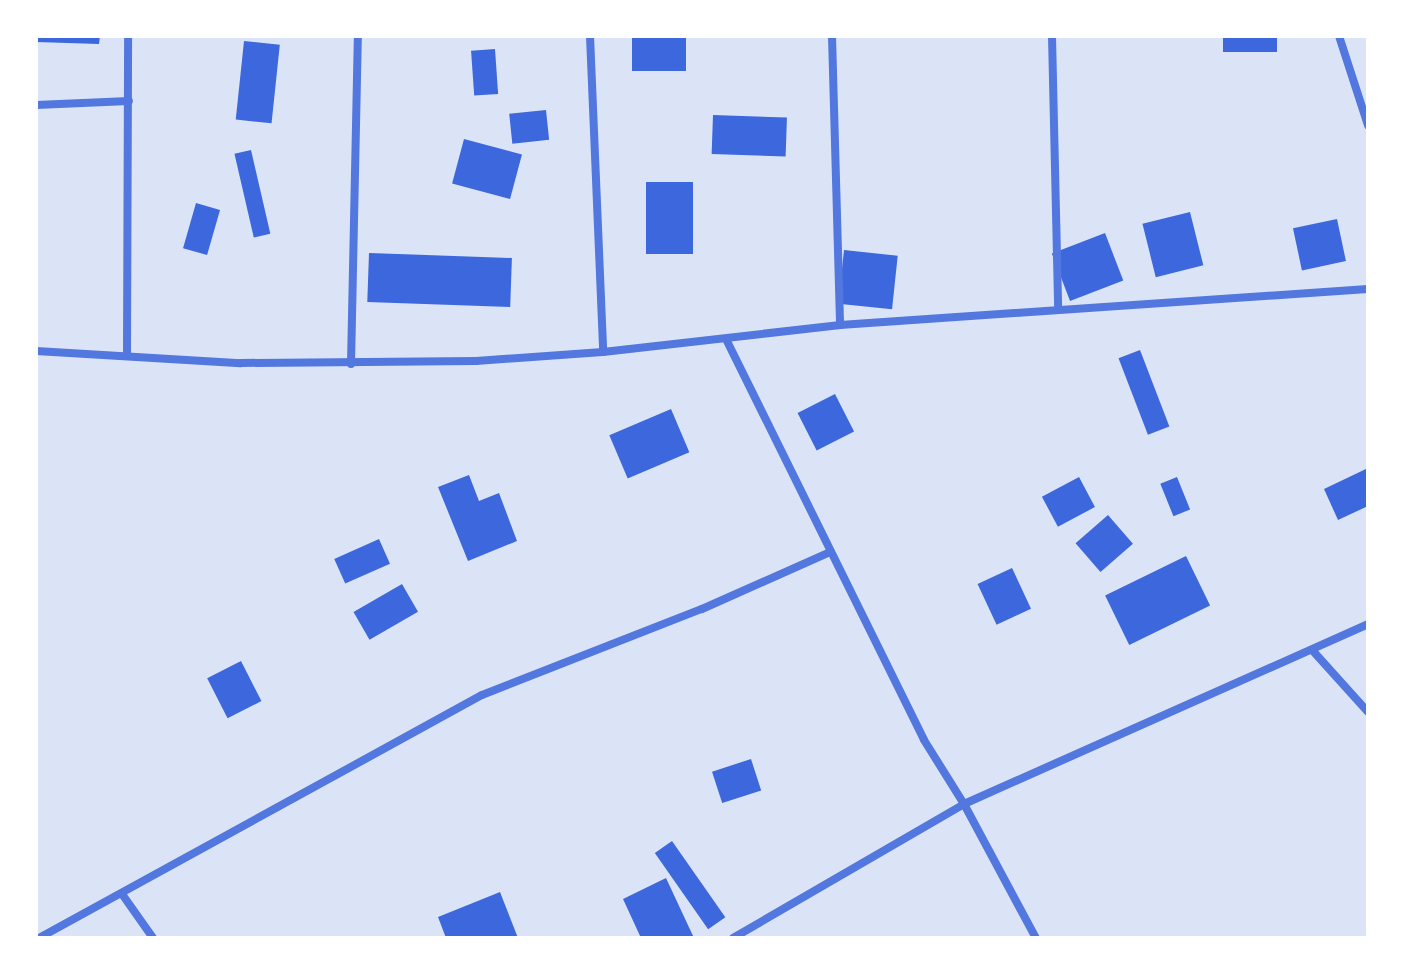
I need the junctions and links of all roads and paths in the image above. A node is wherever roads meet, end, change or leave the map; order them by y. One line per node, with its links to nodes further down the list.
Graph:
1 (128, 36): 7 (street)
2 (358, 36): 17 (street)
3 (590, 36): 15 (street)
4 (832, 36): 12 (street)
5 (1052, 36): 11 (street)
6 (1339, 36): 9 (street)
7 (129, 101): 8 (street); 16 (street)
8 (36, 105)
9 (1368, 125)
10 (1368, 289): 11 (street)
11 (1058, 308): 12 (street)
12 (840, 325): 13 (street)
13 (726, 339): 15 (street); 18 (street)
14 (36, 351): 16 (street)
15 (603, 352): 17 (street)
16 (127, 354): 17 (street)
17 (351, 364)
18 (830, 552): 22 (street); 23 (street)
19 (1368, 624): 20 (street)
20 (1313, 651): 21 (street); 22 (street)
21 (1368, 712)
22 (964, 804): 26 (street); 27 (street)
23 (122, 894): 24 (street); 25 (street)
24 (39, 938)
25 (153, 938)
26 (733, 938)
27 (1036, 938)

